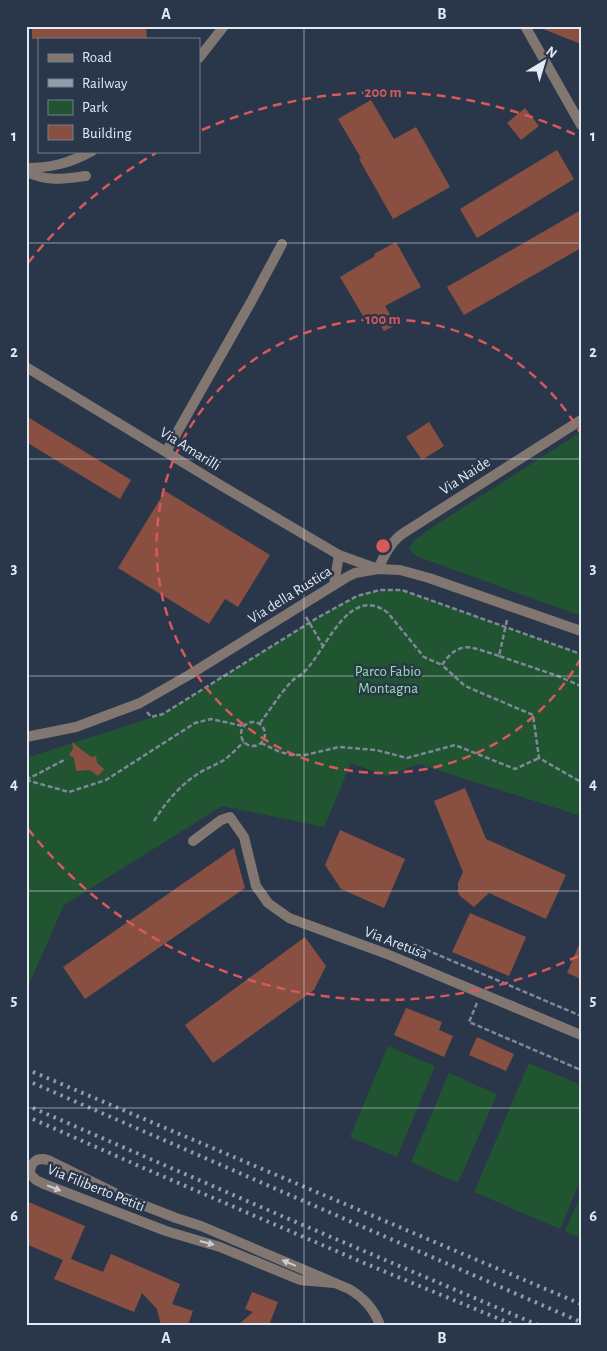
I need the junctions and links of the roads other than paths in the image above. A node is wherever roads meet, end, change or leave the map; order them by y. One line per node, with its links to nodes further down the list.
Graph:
1 (224, 26): 3 (street)
2 (525, 26): 4 (street)
3 (200, 57)
4 (581, 125)
5 (90, 152): 6 (street)
6 (26, 168)
7 (26, 172): 8 (street)
8 (86, 176)
9 (282, 244): 12 (street)
10 (26, 367): 12 (street, Via Amarilli)
11 (581, 420): 14 (street, Via Naide)
12 (166, 452): 13 (street, Via Amarilli)
13 (339, 555): 14 (street, Via Amarilli); 15 (street)
14 (378, 569): 15 (street, Via della Rustica); 16 (street, Via della Rustica)
15 (334, 584): 17 (street, Via della Rustica)
16 (581, 631)
17 (26, 737)
18 (194, 841): 19 (street, Via Aretusa)
19 (581, 1035)
20 (334, 1283): 20 (street, Via Filiberto Petiti, one-way to 20); 21 (street, Via Filiberto Petiti)
21 (380, 1325)

